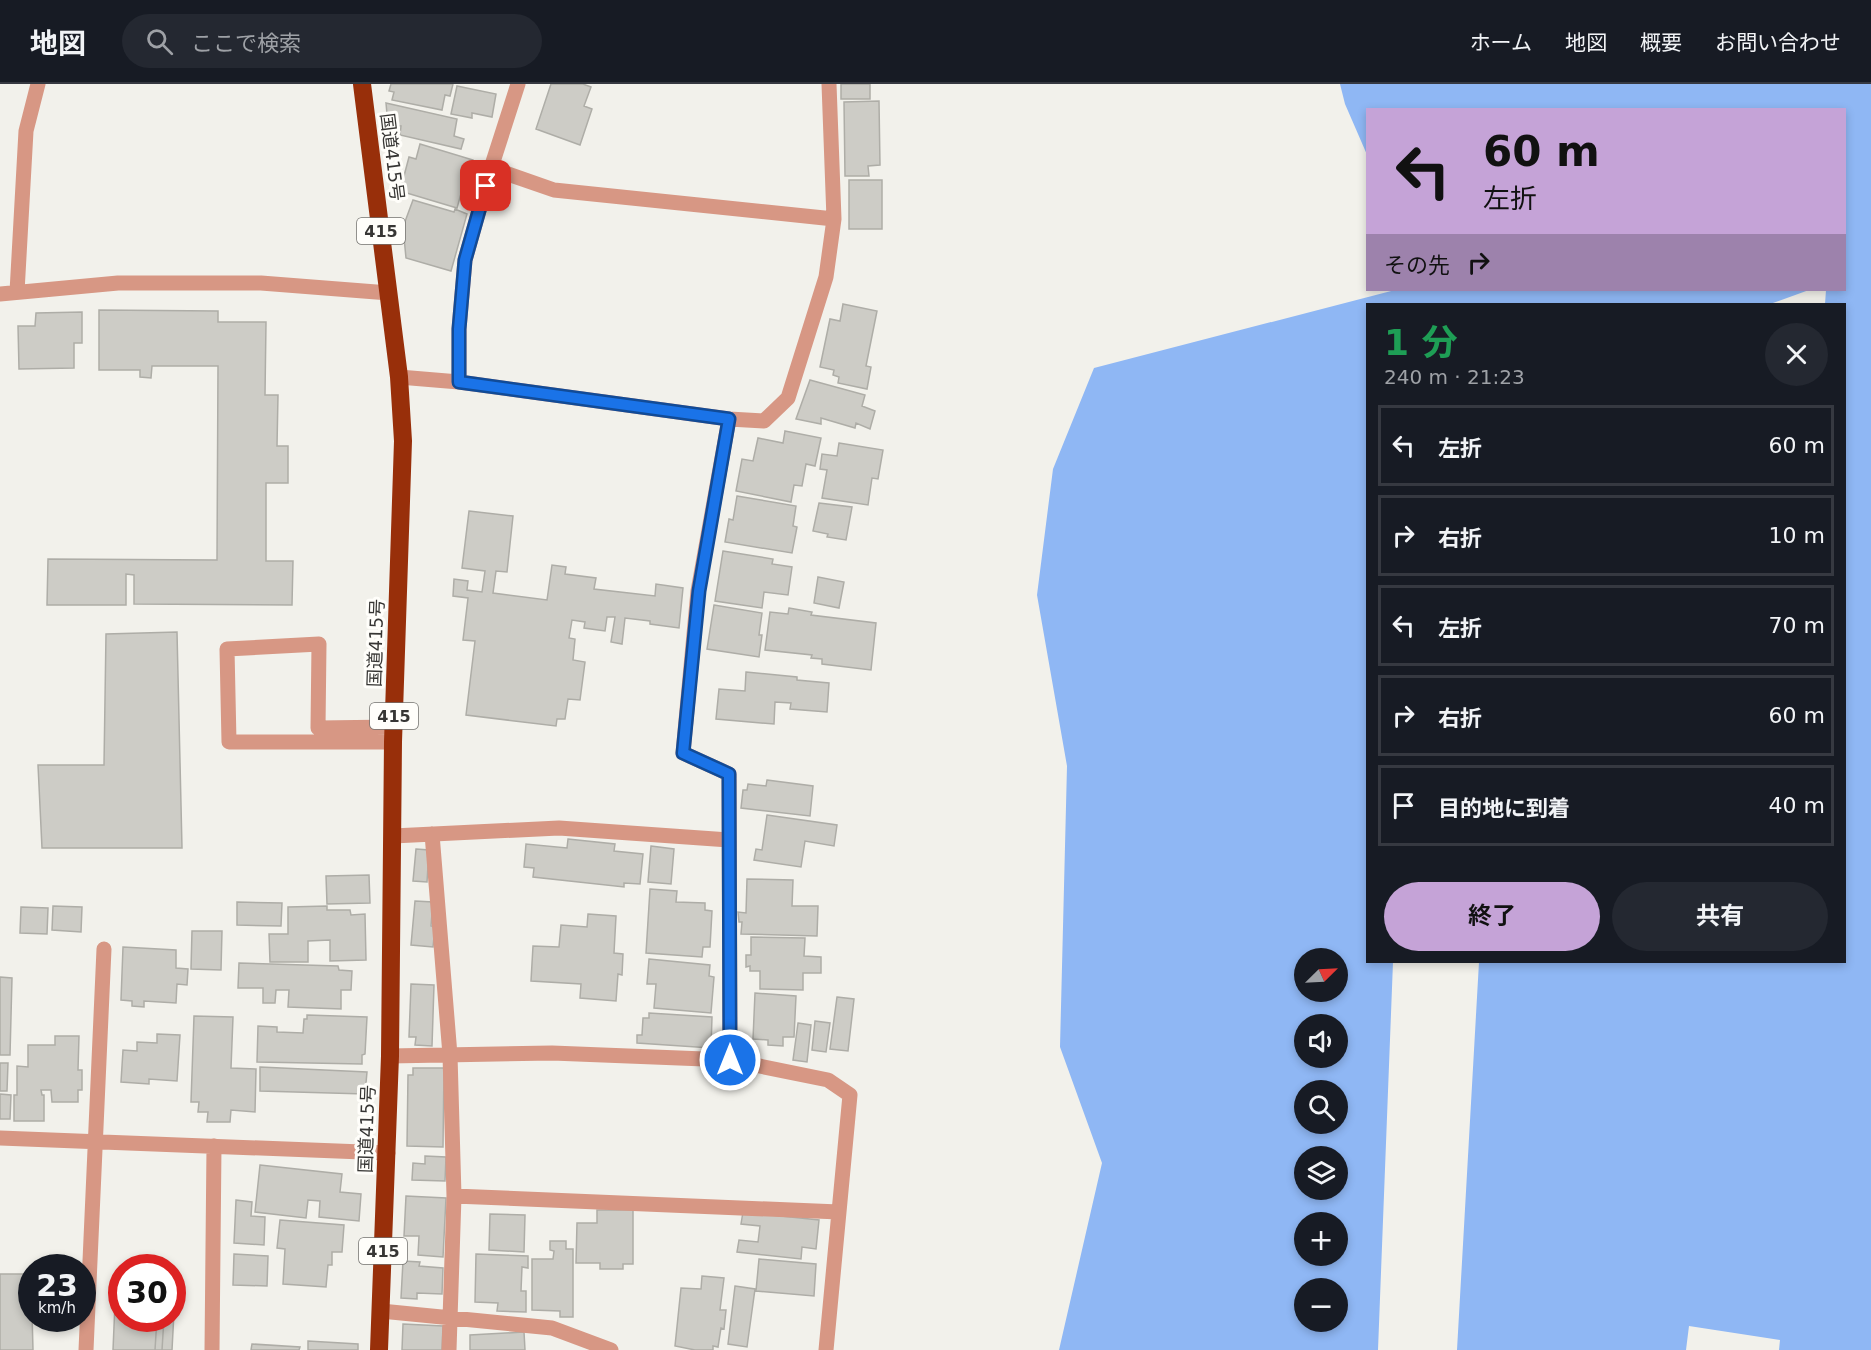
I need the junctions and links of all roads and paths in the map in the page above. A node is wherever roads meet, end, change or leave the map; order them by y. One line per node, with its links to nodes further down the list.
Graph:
1 (38, 84): 7 (street)
2 (362, 84): 8 (highway, 国道415号 / 415)
3 (518, 84): 5 (street)
4 (829, 84): 6 (street)
5 (491, 168): 6 (street); 11 (street)
6 (834, 219): 12 (street)
7 (17, 292): 8 (street); 9 (street)
8 (389, 293): 10 (highway, 国道415号 / 415)
9 (0, 294)
10 (399, 377): 11 (street); 13 (highway, 国道415号 / 415)
11 (459, 382): 12 (street)
12 (729, 419): 16 (street)
13 (394, 735): 13 (street); 15 (highway, 国道415号 / 415)
14 (432, 834): 15 (street); 16 (street); 18 (street)
15 (393, 836): 19 (highway, 国道415号 / 415)
16 (729, 840): 20 (street)
17 (104, 949): 22 (street)
18 (450, 1055): 19 (street); 20 (street); 25 (street)
19 (390, 1056): 24 (highway, 国道415号 / 415)
20 (730, 1060): 26 (street)
21 (0, 1138): 22 (street)
22 (96, 1142): 23 (street); 29 (street)
23 (214, 1146): 24 (street); 30 (street)
24 (387, 1153): 27 (highway, 国道415号 / 415)
25 (454, 1196): 26 (street); 28 (street)
26 (839, 1212): 34 (street)
27 (381, 1311): 28 (street); 31 (highway, 国道415号 / 415)
28 (450, 1318): 32 (street); 33 (street)
29 (86, 1350)
30 (212, 1350)
31 (379, 1350)
32 (449, 1350)
33 (611, 1350)
34 (826, 1350)

